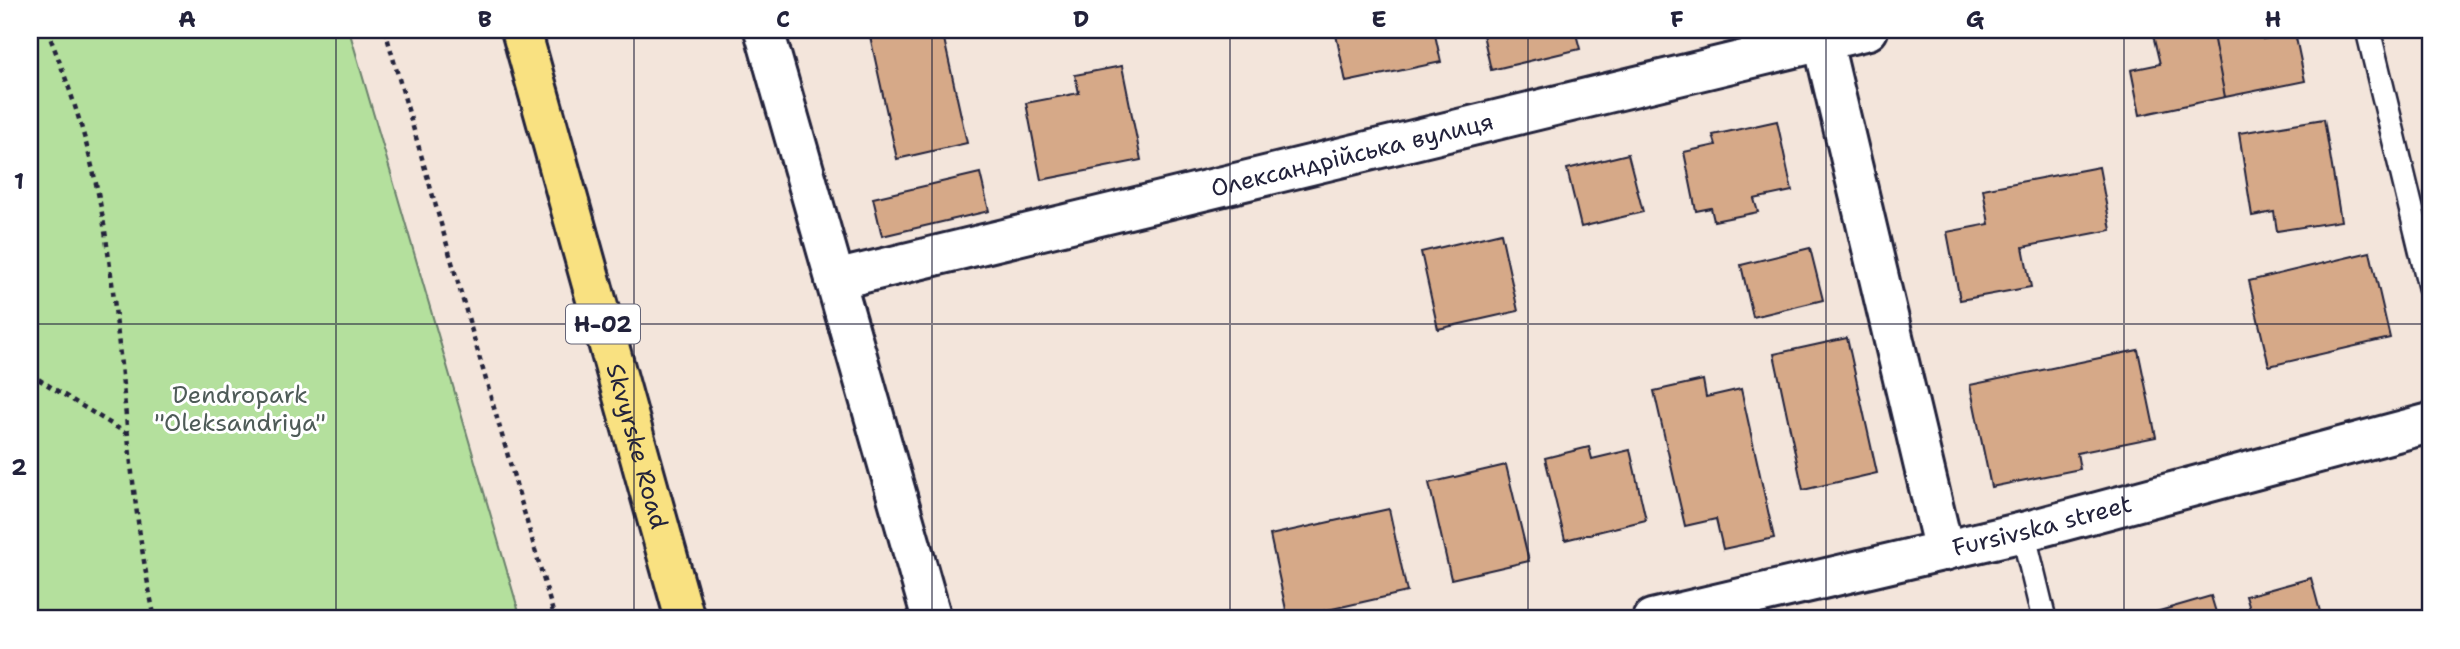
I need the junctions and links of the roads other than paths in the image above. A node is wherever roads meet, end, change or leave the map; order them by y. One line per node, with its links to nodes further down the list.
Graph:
1 (521, 30): 11 (main road, Skvyrske Road / Н-02)
2 (764, 30): 6 (street)
3 (1868, 30): 5 (street, Олександрійська вулиця)
4 (2368, 30): 7 (lane)
5 (1822, 35): 6 (street, Олександрійська вулиця); 10 (street)
6 (835, 280): 12 (street)
7 (2430, 287)
8 (2430, 423): 9 (street, Fursivska street)
9 (2023, 532): 10 (street, Fursivska street); 14 (lane)
10 (1944, 551): 13 (street, Fursivska street)
11 (685, 619)
12 (932, 619)
13 (1652, 619)
14 (2044, 619)

